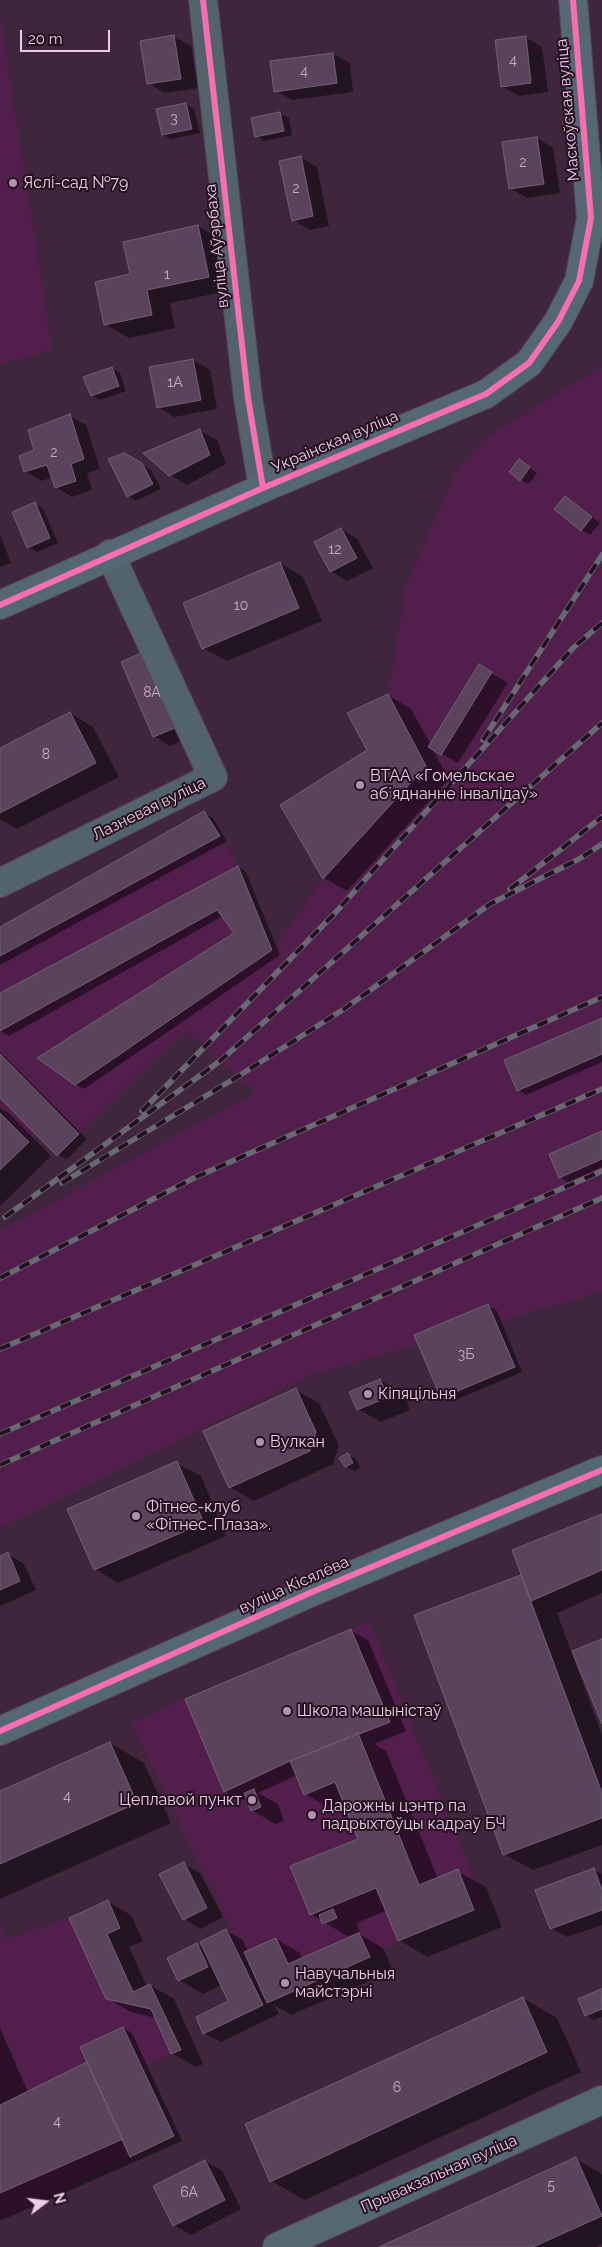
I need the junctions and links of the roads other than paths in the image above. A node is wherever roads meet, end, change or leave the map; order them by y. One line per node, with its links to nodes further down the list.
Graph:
1 (203, 0): 4 (street, вуліца Аўэрбаха)
2 (573, 0): 3 (street, Маскоўская вуліца)
3 (592, 218): 4 (street, Украінская вуліца)
4 (263, 488): 5 (street, Украінская вуліца)
5 (110, 554): 6 (street, Украінская вуліца); 7 (street, Лазневая вуліца)
6 (0, 605)
7 (0, 883)
8 (602, 1470): 9 (street, вуліца Кісялёва)
9 (0, 1730)
10 (602, 2100): 11 (street, Прывакзальная вуліца)
11 (277, 2247)

